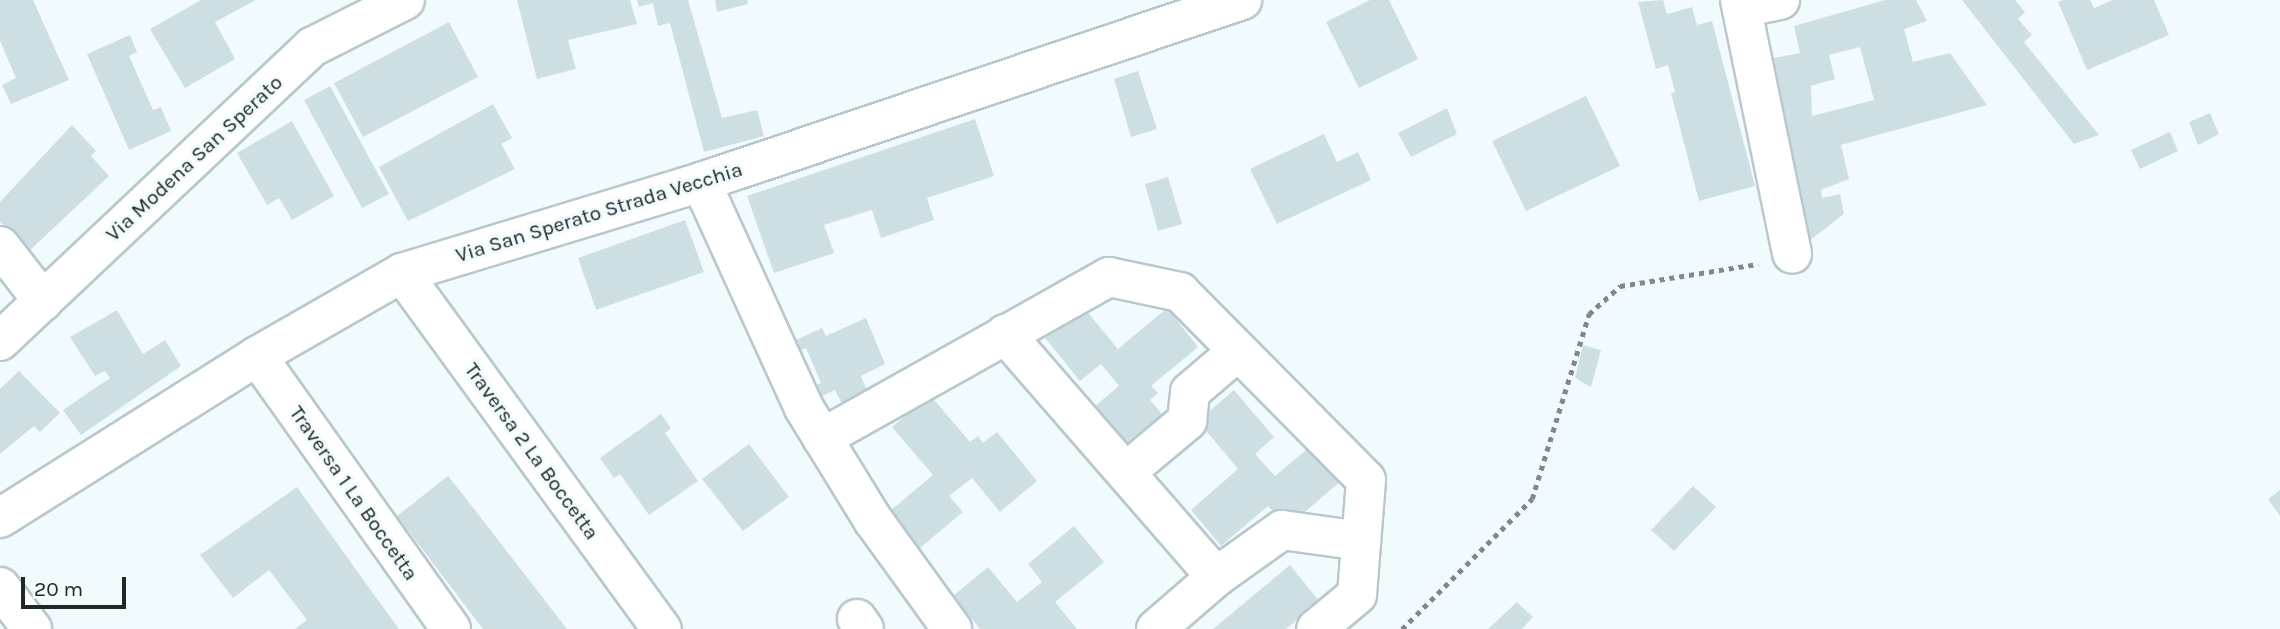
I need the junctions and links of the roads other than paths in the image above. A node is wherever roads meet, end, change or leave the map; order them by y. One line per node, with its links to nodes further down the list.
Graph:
1 (405, 0): 9 (street, Via Modena San Sperato)
2 (1242, 0): 5 (street, Via San Sperato Strada Vecchia)
3 (1780, 0): 4 (street)
4 (1741, 4): 7 (street)
5 (701, 181): 8 (street, Via San Sperato Strada Vecchia); 14 (street)
6 (0, 246): 9 (street)
7 (1792, 254)
8 (402, 273): 13 (street, Via San Sperato Strada Vecchia); 22 (street, Traversa 2 La Boccetta)
9 (43, 301): 11 (street, Via Modena San Sperato)
10 (1005, 334): 12 (street); 14 (street); 15 (street)
11 (0, 341)
12 (1237, 351): 15 (street); 17 (street)
13 (257, 356): 16 (street, Via San Sperato Strada Vecchia); 21 (street, Traversa 1 La Boccetta)
14 (822, 438): 23 (street)
15 (1126, 472): 18 (street)
16 (0, 518)
17 (1362, 541): 18 (street); 25 (street)
18 (1216, 577): 24 (street)
19 (0, 587): 20 (street)
20 (32, 629)
21 (451, 629)
22 (662, 629)
23 (952, 629)
24 (1156, 629)
25 (1316, 629)

